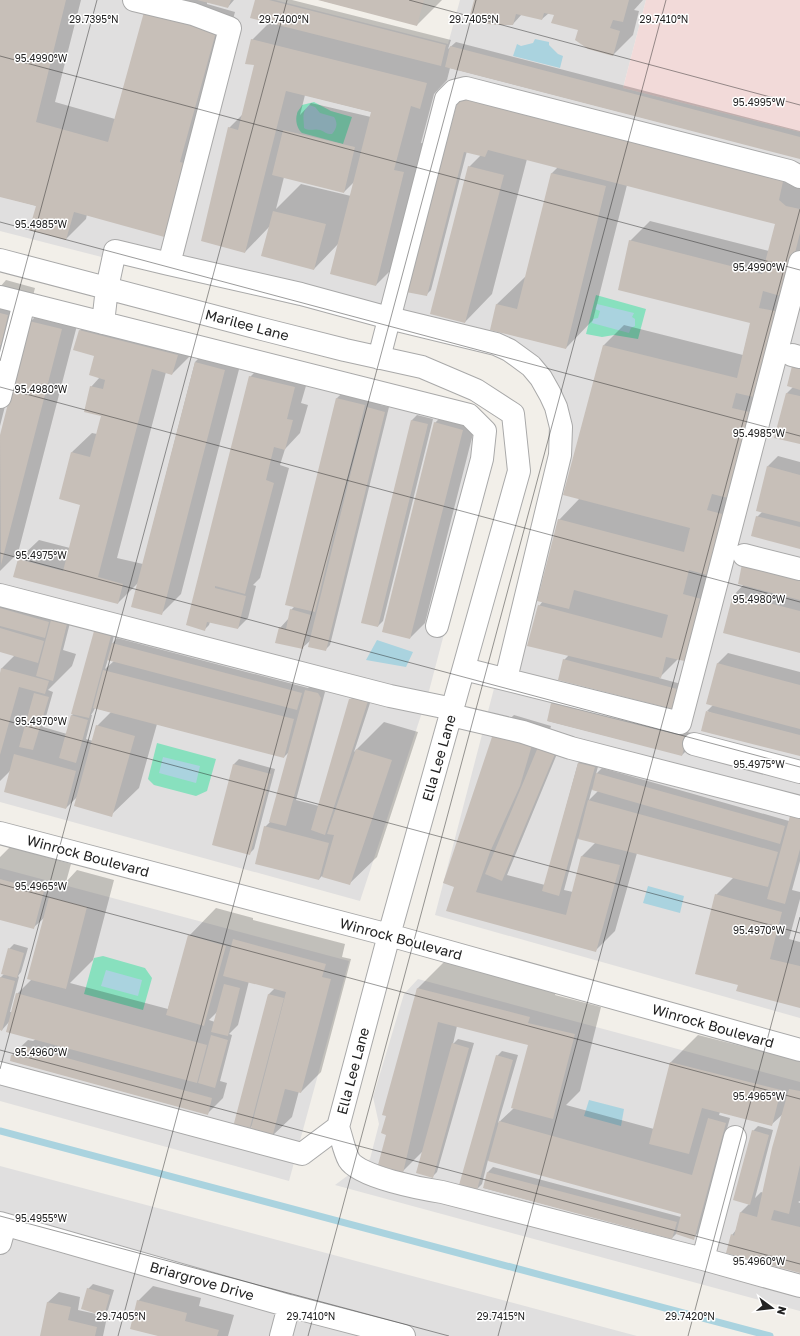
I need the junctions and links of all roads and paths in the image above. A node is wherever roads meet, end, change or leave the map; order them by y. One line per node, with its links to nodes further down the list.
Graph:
1 (134, 0): 5 (street)
2 (800, 177): 9 (street)
3 (0, 260): 6 (street, Marilee Lane)
4 (800, 262): 21 (street)
5 (169, 264): 6 (street); 9 (street)
6 (107, 288): 10 (street); 11 (street, Marilee Lane)
7 (0, 297): 8 (street)
8 (24, 303): 10 (street); 14 (street)
9 (389, 318): 12 (street); 21 (street)
10 (103, 323): 13 (street)
11 (312, 342): 12 (street, Marilee Lane); 13 (street)
12 (379, 358): 15 (street, Marilee Lane)
13 (305, 374): 19 (street)
14 (0, 397)
15 (489, 399): 20 (street, Ella Lee Lane)
16 (744, 555): 17 (street)
17 (800, 569)
18 (0, 595): 22 (street)
19 (437, 626)
20 (464, 669): 21 (street); 22 (street, Ella Lee Lane)
21 (506, 680)
22 (452, 712): 25 (street); 27 (street, Ella Lee Lane)
23 (694, 744): 24 (street)
24 (800, 772)
25 (800, 807)
26 (0, 833): 27 (street, Winrock Boulevard)
27 (389, 935): 28 (street, Winrock Boulevard); 30 (street, Ella Lee Lane)
28 (800, 1050)
29 (0, 1073): 30 (street)
30 (338, 1127): 33 (street)
31 (735, 1137): 33 (street)
32 (2, 1230): 35 (street, Briargrove Drive)
33 (703, 1259): 34 (street)
34 (800, 1286)
35 (289, 1306): 36 (street); 37 (street, Briargrove Drive)
36 (281, 1336)
37 (404, 1336)

